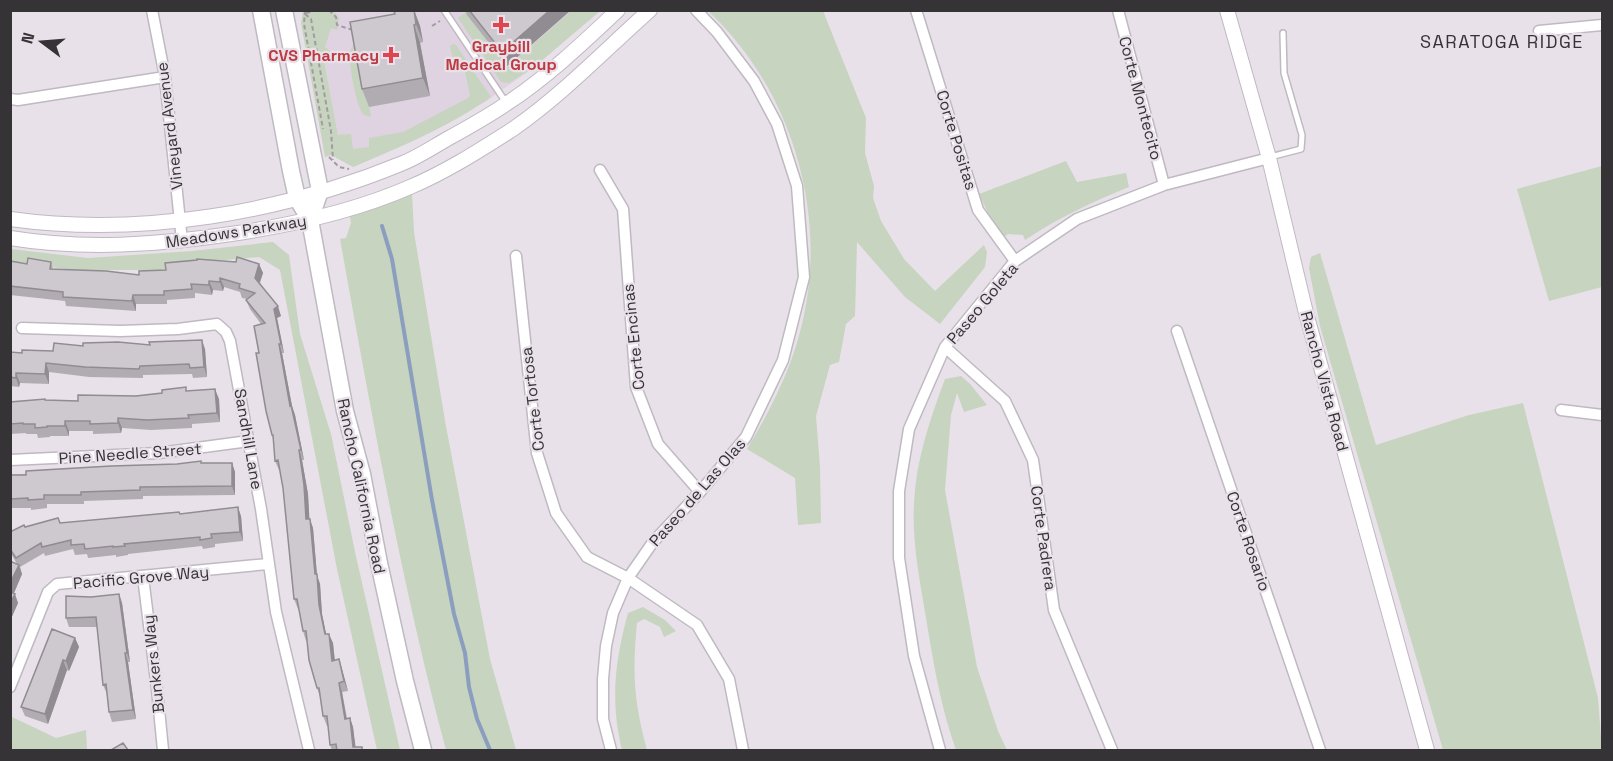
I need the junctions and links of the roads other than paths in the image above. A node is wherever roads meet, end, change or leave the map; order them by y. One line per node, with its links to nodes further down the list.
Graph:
1 (152, 10): 14 (street, Vineyard Avenue)
2 (261, 10): 21 (main road, Rancho California Road)
3 (284, 10): 20 (main road)
4 (444, 10): 16 (lane)
5 (618, 10): 16 (main road, Meadows Parkway)
6 (650, 10): 24 (main road, Meadows Parkway)
7 (696, 10): 36 (street, Paseo de Las Olas)
8 (916, 10): 28 (street, Corte Positas)
9 (1118, 10): 19 (street, Corte Montecito)
10 (1227, 10): 17 (main road, Rancho Vista Road)
11 (1602, 24): 12 (street)
12 (1539, 31)
13 (1283, 33): 17 (lane)
14 (165, 77): 15 (street); 23 (street, Vineyard Avenue)
15 (10, 99)
16 (507, 104): 20 (main road, Meadows Parkway)
17 (1269, 158): 19 (street, Paseo Goleta); 49 (main road, Rancho Vista Road)
18 (600, 170): 36 (street, Corte Encinas)
19 (1164, 185): 28 (street, Paseo Goleta)
20 (320, 191): 21 (main road, Meadows Parkway); 24 (main road, Rancho California Road)
21 (297, 198): 23 (main road, Meadows Parkway); 24 (main road, Rancho California Road)
22 (10, 219): 23 (main road, Meadows Parkway)
23 (180, 220): 26 (street, Vineyard Avenue)
24 (310, 220): 26 (main road, Meadows Parkway); 43 (main road, Rancho California Road)
25 (10, 238): 26 (main road, Meadows Parkway)
26 (182, 241)
27 (516, 256): 39 (street, Corte Tortosa)
28 (1015, 261): 31 (street, Paseo Goleta)
29 (22, 328): 34 (street, Sandhill Lane)
30 (1178, 331): 48 (street, Corte Rosario)
31 (945, 347): 46 (street, Paseo Goleta); 47 (street, Corte Padrera)
32 (1561, 410): 33 (street)
33 (1602, 415)
34 (249, 441): 35 (street, Pine Needle Street); 37 (street, Sandhill Lane)
35 (10, 460)
36 (700, 492): 39 (street, Paseo de Las Olas)
37 (268, 564): 38 (street, Pacific Grove Way); 42 (street, Sandhill Lane)
38 (143, 577): 40 (street, Pacific Grove Way); 41 (street, Bunkers Way)
39 (628, 578): 44 (street, Paseo de Las Olas); 45 (street, Corte Tortosa)
40 (10, 687)
41 (163, 750)
42 (309, 750)
43 (423, 750)
44 (611, 750)
45 (743, 750)
46 (940, 750)
47 (1112, 750)
48 (1320, 750)
49 (1427, 750)

